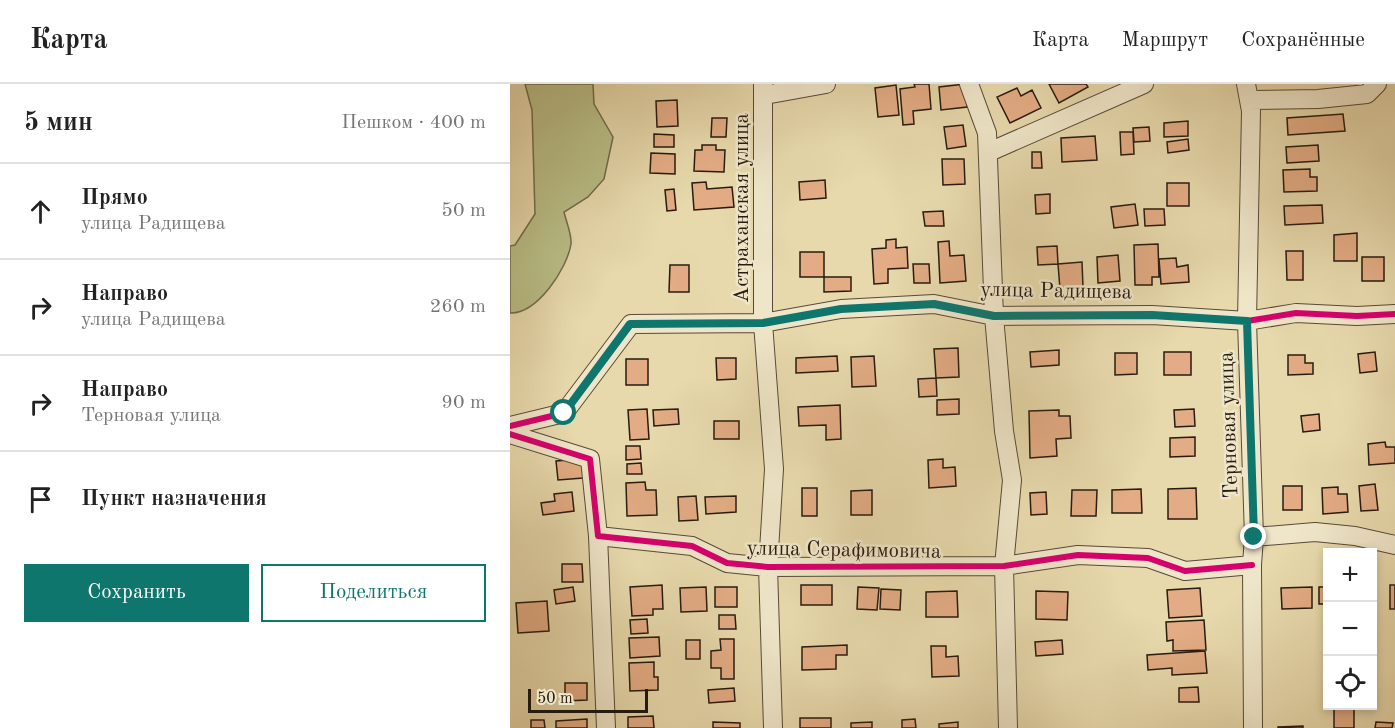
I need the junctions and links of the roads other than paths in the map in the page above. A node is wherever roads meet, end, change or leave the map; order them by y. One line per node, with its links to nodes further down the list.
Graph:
1 (826, 84): 5 (street)
2 (969, 84): 8 (street)
3 (1144, 84): 7 (street)
4 (1377, 84): 6 (street)
5 (764, 89): 12 (street, Астраханская улица)
6 (1248, 92): 11 (street, Терновая улица)
7 (1106, 93): 8 (street)
8 (989, 152): 10 (street)
9 (1395, 314): 11 (street, улица Радищева)
10 (994, 316): 11 (street, улица Радищева); 12 (street, улица Радищева); 19 (street)
11 (1247, 321): 16 (street, Терновая улица)
12 (763, 323): 13 (street, улица Радищева); 20 (street, Астраханская улица)
13 (510, 426)
14 (510, 434): 15 (street)
15 (598, 536): 20 (street, улица Серафимовича); 21 (street)
16 (1254, 537): 17 (street); 18 (street, Терновая улица)
17 (1395, 545)
18 (1252, 565): 19 (street, улица Серафимовича); 24 (street, Терновая улица)
19 (1004, 566): 20 (street, улица Серафимовича); 23 (street)
20 (768, 567): 22 (street, Астраханская улица)
21 (606, 728)
22 (773, 728)
23 (1008, 728)
24 (1253, 728)

